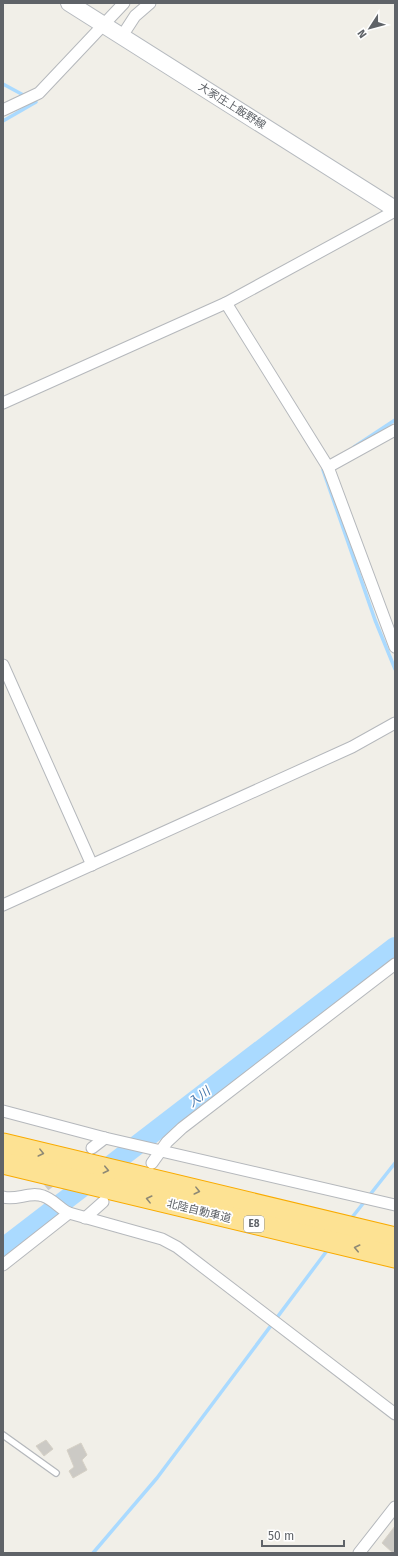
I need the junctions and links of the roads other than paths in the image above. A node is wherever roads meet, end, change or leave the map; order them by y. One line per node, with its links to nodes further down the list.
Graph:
1 (70, 3): 4 (main road, 大家庄上飯野線)
2 (124, 3): 4 (street)
3 (150, 3): 5 (street)
4 (103, 25): 5 (main road, 大家庄上飯野線); 6 (street)
5 (120, 35): 7 (main road, 大家庄上飯野線)
6 (3, 110)
7 (395, 210): 8 (street)
8 (226, 303): 9 (street); 11 (street)
9 (3, 403)
10 (395, 430): 11 (street)
11 (328, 467): 12 (street)
12 (391, 628): 13 (street)
13 (395, 647)
14 (3, 665): 16 (street)
15 (395, 723): 16 (street)
16 (92, 865): 17 (street)
17 (3, 905)
18 (395, 964): 22 (street)
19 (3, 1112): 20 (street)
20 (105, 1138): 22 (street); 23 (street)
21 (3, 1144): 23 (highway, 北陸自動車道 / E8, one-way to 23)
22 (162, 1151): 25 (street); 30 (street)
23 (86, 1156): 33 (highway, 北陸自動車道 / E8, one-way to 33)
24 (3, 1163): 28 (highway, 北陸自動車道 / E8)
25 (152, 1163)
26 (45, 1186): 27 (street)
27 (36, 1195): 29 (street); 31 (street)
28 (108, 1196): 32 (street); 34 (highway, 北陸自動車道 / E8, one-way to 28)
29 (3, 1197)
30 (395, 1205)
31 (69, 1213): 32 (street); 35 (street)
32 (85, 1218): 36 (street)
33 (395, 1238)
34 (395, 1257)
35 (3, 1265)
36 (395, 1414)
37 (3, 1435): 38 (lane)
38 (56, 1473)
39 (395, 1507): 40 (street)
40 (359, 1553)

